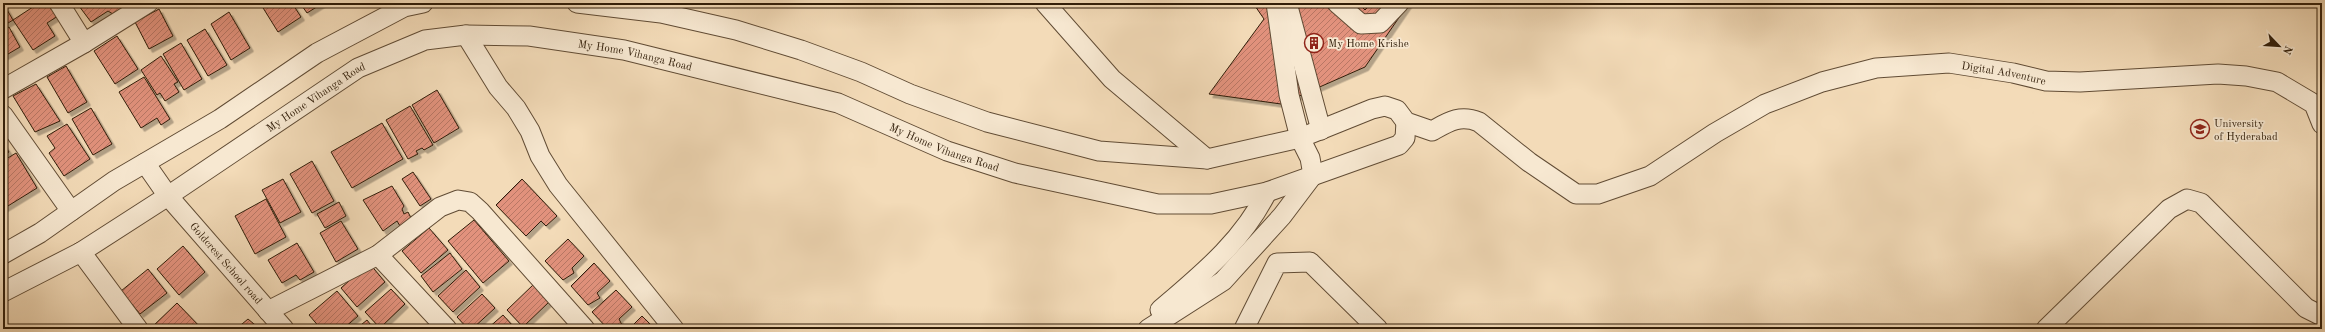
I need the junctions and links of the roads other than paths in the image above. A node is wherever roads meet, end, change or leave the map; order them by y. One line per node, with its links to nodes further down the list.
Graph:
1 (59, 3): 11 (street)
2 (148, 3): 11 (street)
3 (423, 3): 19 (street)
4 (577, 3): 18 (street)
5 (1045, 3): 18 (street)
6 (1276, 3): 17 (street)
7 (1287, 3): 16 (street)
8 (1337, 3): 9 (street)
9 (1399, 3)
10 (466, 35): 21 (street, My Home Vihanga Road); 22 (street, My Home Vihanga Road); 34 (street)
11 (84, 43): 12 (street)
12 (3, 90)
13 (3, 115): 23 (street)
14 (1406, 122): 15 (street, Digital Adventure); 16 (street); 20 (street, My Home Vihanga Road)
15 (2322, 124)
16 (1321, 130): 17 (street)
17 (1300, 138): 18 (street); 20 (street)
18 (1207, 159)
19 (145, 163): 22 (street, Goldcrest School road); 23 (street)
20 (1313, 175): 21 (street, My Home Vihanga Road); 36 (street)
21 (1267, 192): 35 (street)
22 (168, 196): 24 (street, My Home Vihanga Road); 28 (street, Goldcrest School road)
23 (71, 211): 25 (street)
24 (81, 252): 27 (street, My Home Vihanga Road); 30 (street)
25 (3, 254)
26 (378, 255): 28 (street); 32 (street); 33 (street)
27 (3, 292)
28 (268, 311): 31 (street, Goldcrest School road)
29 (2322, 316): 39 (street)
30 (138, 329)
31 (284, 329)
32 (447, 329)
33 (585, 329)
34 (674, 329)
35 (1138, 329)
36 (1148, 329)
37 (1244, 329): 38 (street)
38 (1378, 329)
39 (2046, 329)

